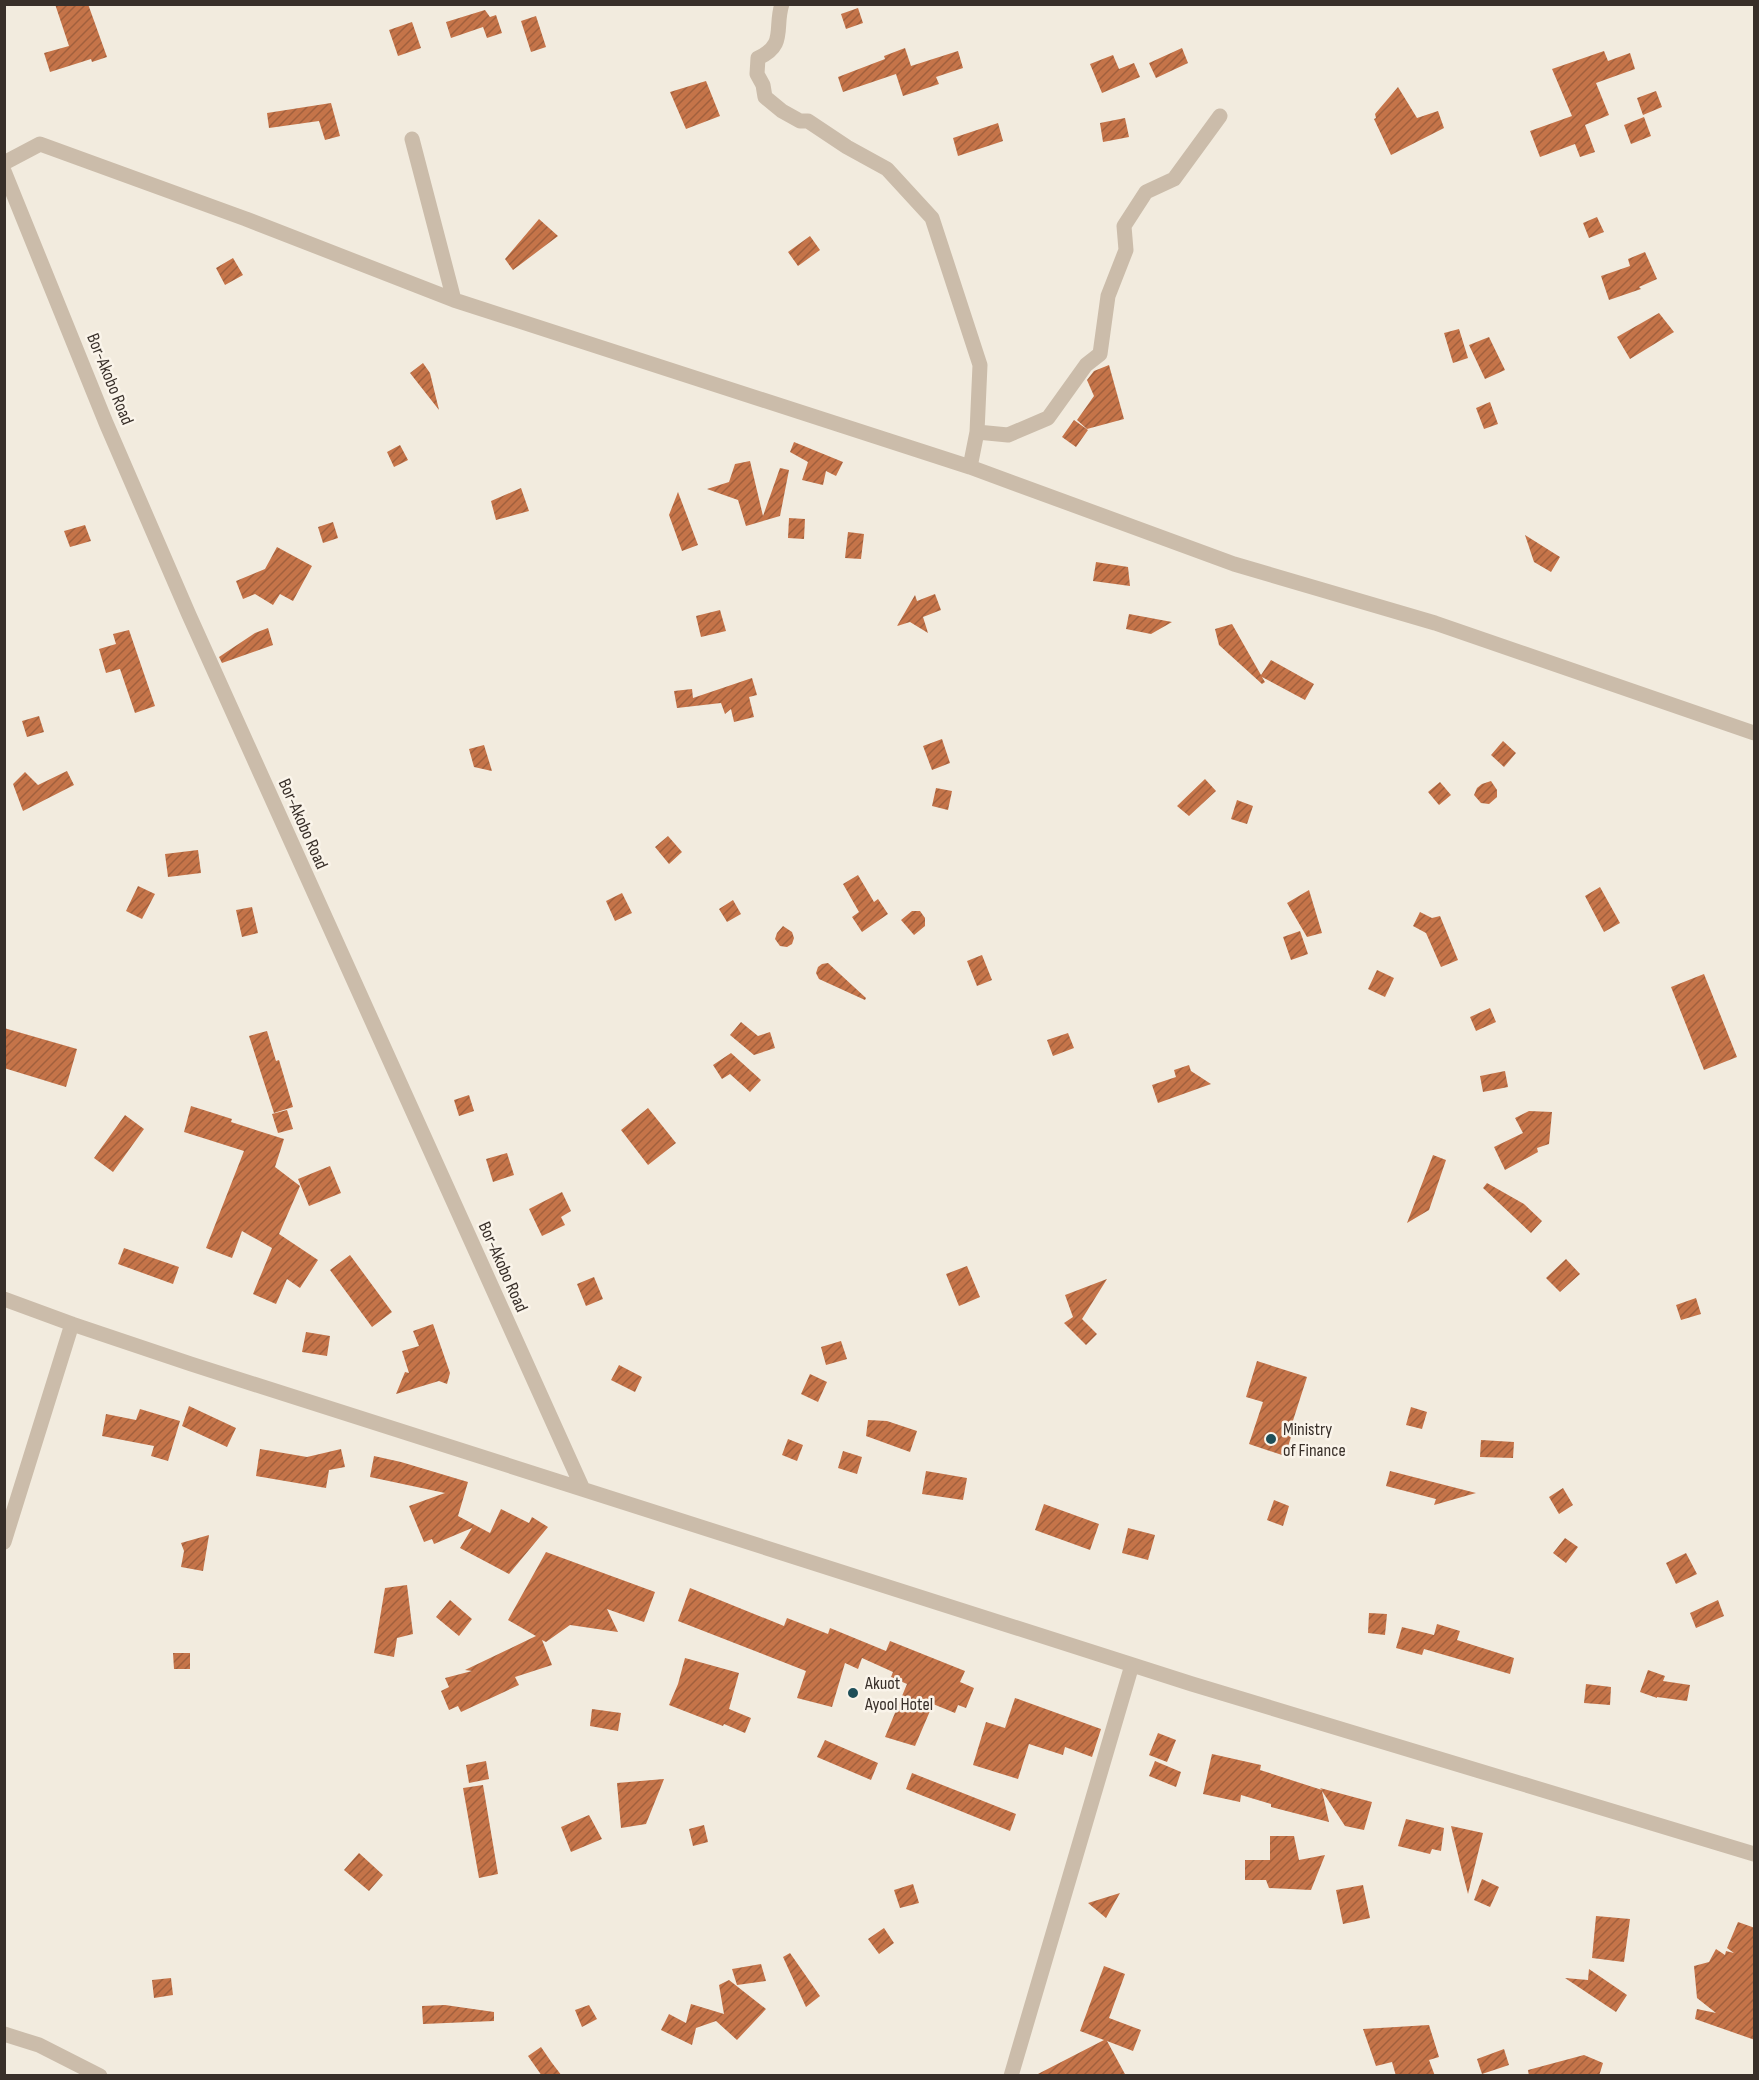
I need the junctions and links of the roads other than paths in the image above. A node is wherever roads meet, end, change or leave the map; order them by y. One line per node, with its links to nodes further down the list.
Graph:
1 (781, 13): 7 (street)
2 (1220, 117): 7 (street)
3 (412, 139): 6 (street)
4 (4, 163): 6 (street)
5 (4, 171): 12 (street, Bor-Akobo Road)
6 (454, 300): 8 (street)
7 (977, 432): 8 (street)
8 (970, 467): 9 (street)
9 (1755, 733)
10 (4, 1299): 11 (street)
11 (72, 1324): 12 (street); 13 (street)
12 (582, 1487): 14 (street)
13 (4, 1542)
14 (1132, 1665): 15 (street); 18 (street)
15 (1755, 1854)
16 (4, 2034): 17 (street)
17 (100, 2076)
18 (1011, 2076)

